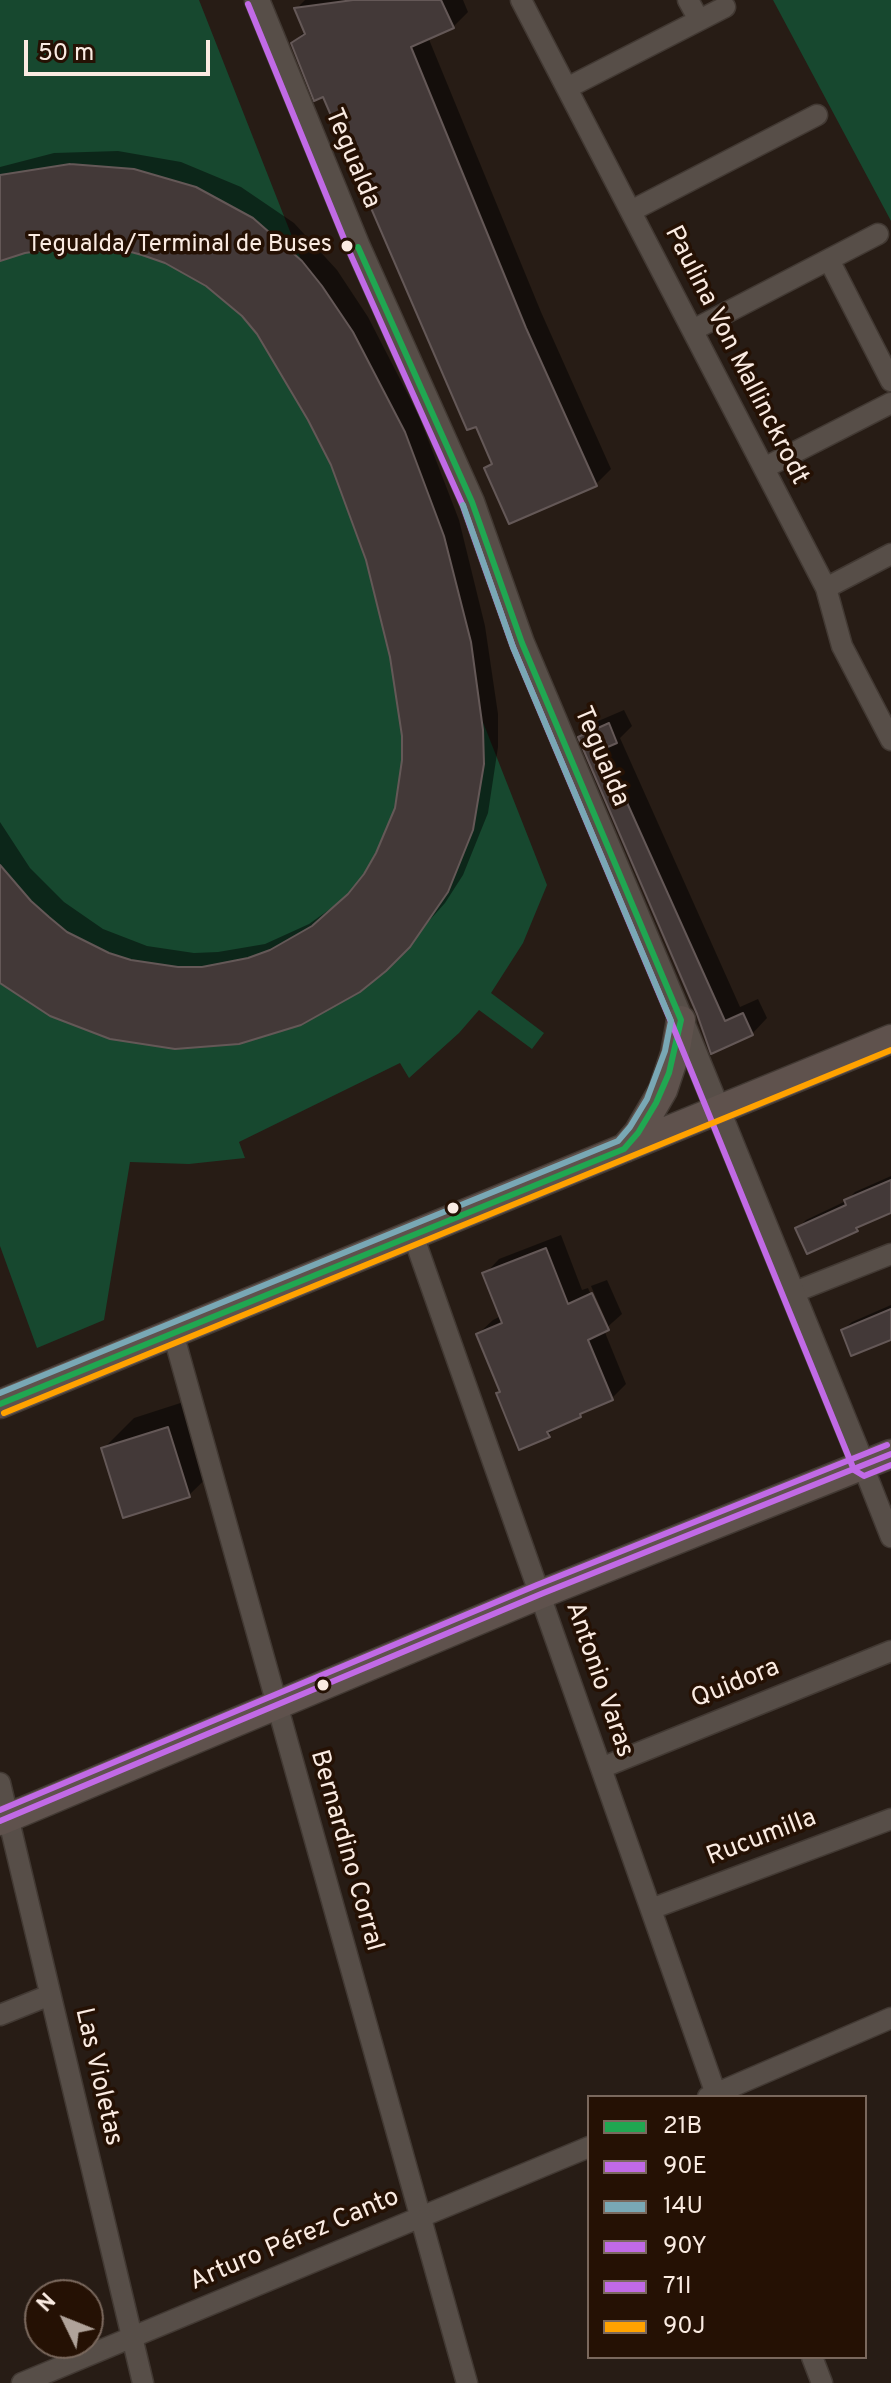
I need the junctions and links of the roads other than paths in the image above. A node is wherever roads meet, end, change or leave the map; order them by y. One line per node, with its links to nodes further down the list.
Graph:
1 (257, 0): 19 (street, Tegualda)
2 (521, 0): 6 (street, Paulina Von Mallinckrodt)
3 (688, 0): 5 (street)
4 (725, 7): 5 (street)
5 (699, 20): 6 (street)
6 (567, 88): 8 (street, Paulina Von Mallinckrodt)
7 (817, 115): 8 (street)
8 (631, 211): 11 (street, Paulina Von Mallinckrodt)
9 (878, 234): 10 (street)
10 (829, 260): 11 (street); 12 (street)
11 (693, 330): 14 (street, Paulina Von Mallinckrodt)
12 (891, 381)
13 (891, 403): 14 (street)
14 (764, 468): 16 (street, Paulina Von Mallinckrodt)
15 (891, 554): 16 (street)
16 (826, 588): 17 (street, Paulina Von Mallinckrodt)
17 (885, 714): 18 (street, Paulina Von Mallinckrodt)
18 (891, 740)
19 (681, 1020): 21 (street, Tegualda); 22 (main road)
20 (891, 1039): 21 (main road)
21 (718, 1110): 22 (main road); 25 (street, Tegualda)
22 (624, 1149): 23 (main road)
23 (413, 1235): 26 (main road); 31 (street, Antonio Varas)
24 (891, 1254): 25 (street)
25 (792, 1293): 29 (street, Tegualda)
26 (173, 1333): 27 (main road); 33 (street, Bernardino Corral)
27 (0, 1404)
28 (891, 1454): 29 (main road)
29 (863, 1466): 30 (street, Tegualda); 31 (main road)
30 (891, 1537)
31 (541, 1594): 33 (main road); 34 (street, Antonio Varas)
32 (891, 1651): 34 (street, Quidora)
33 (278, 1706): 37 (main road); 45 (street, Bernardino Corral)
34 (601, 1768): 38 (street, Antonio Varas)
35 (0, 1783): 37 (street, Las Violetas)
36 (891, 1819): 38 (street, Rucumilla)
37 (4, 1820): 39 (street, Las Violetas)
38 (651, 1909): 42 (street, Antonio Varas)
39 (50, 1995): 40 (street); 46 (street, Las Violetas)
40 (0, 2015)
41 (891, 2018): 43 (street)
42 (714, 2095)
43 (716, 2095)
44 (587, 2148): 45 (street, Arturo Pérez Canto)
45 (420, 2217): 46 (street, Arturo Pérez Canto); 50 (street, Bernardino Corral)
46 (132, 2337): 48 (street, Arturo Pérez Canto); 49 (street, Las Violetas)
47 (813, 2359): 51 (street)
48 (22, 2383)
49 (143, 2383)
50 (467, 2383)
51 (822, 2383)

